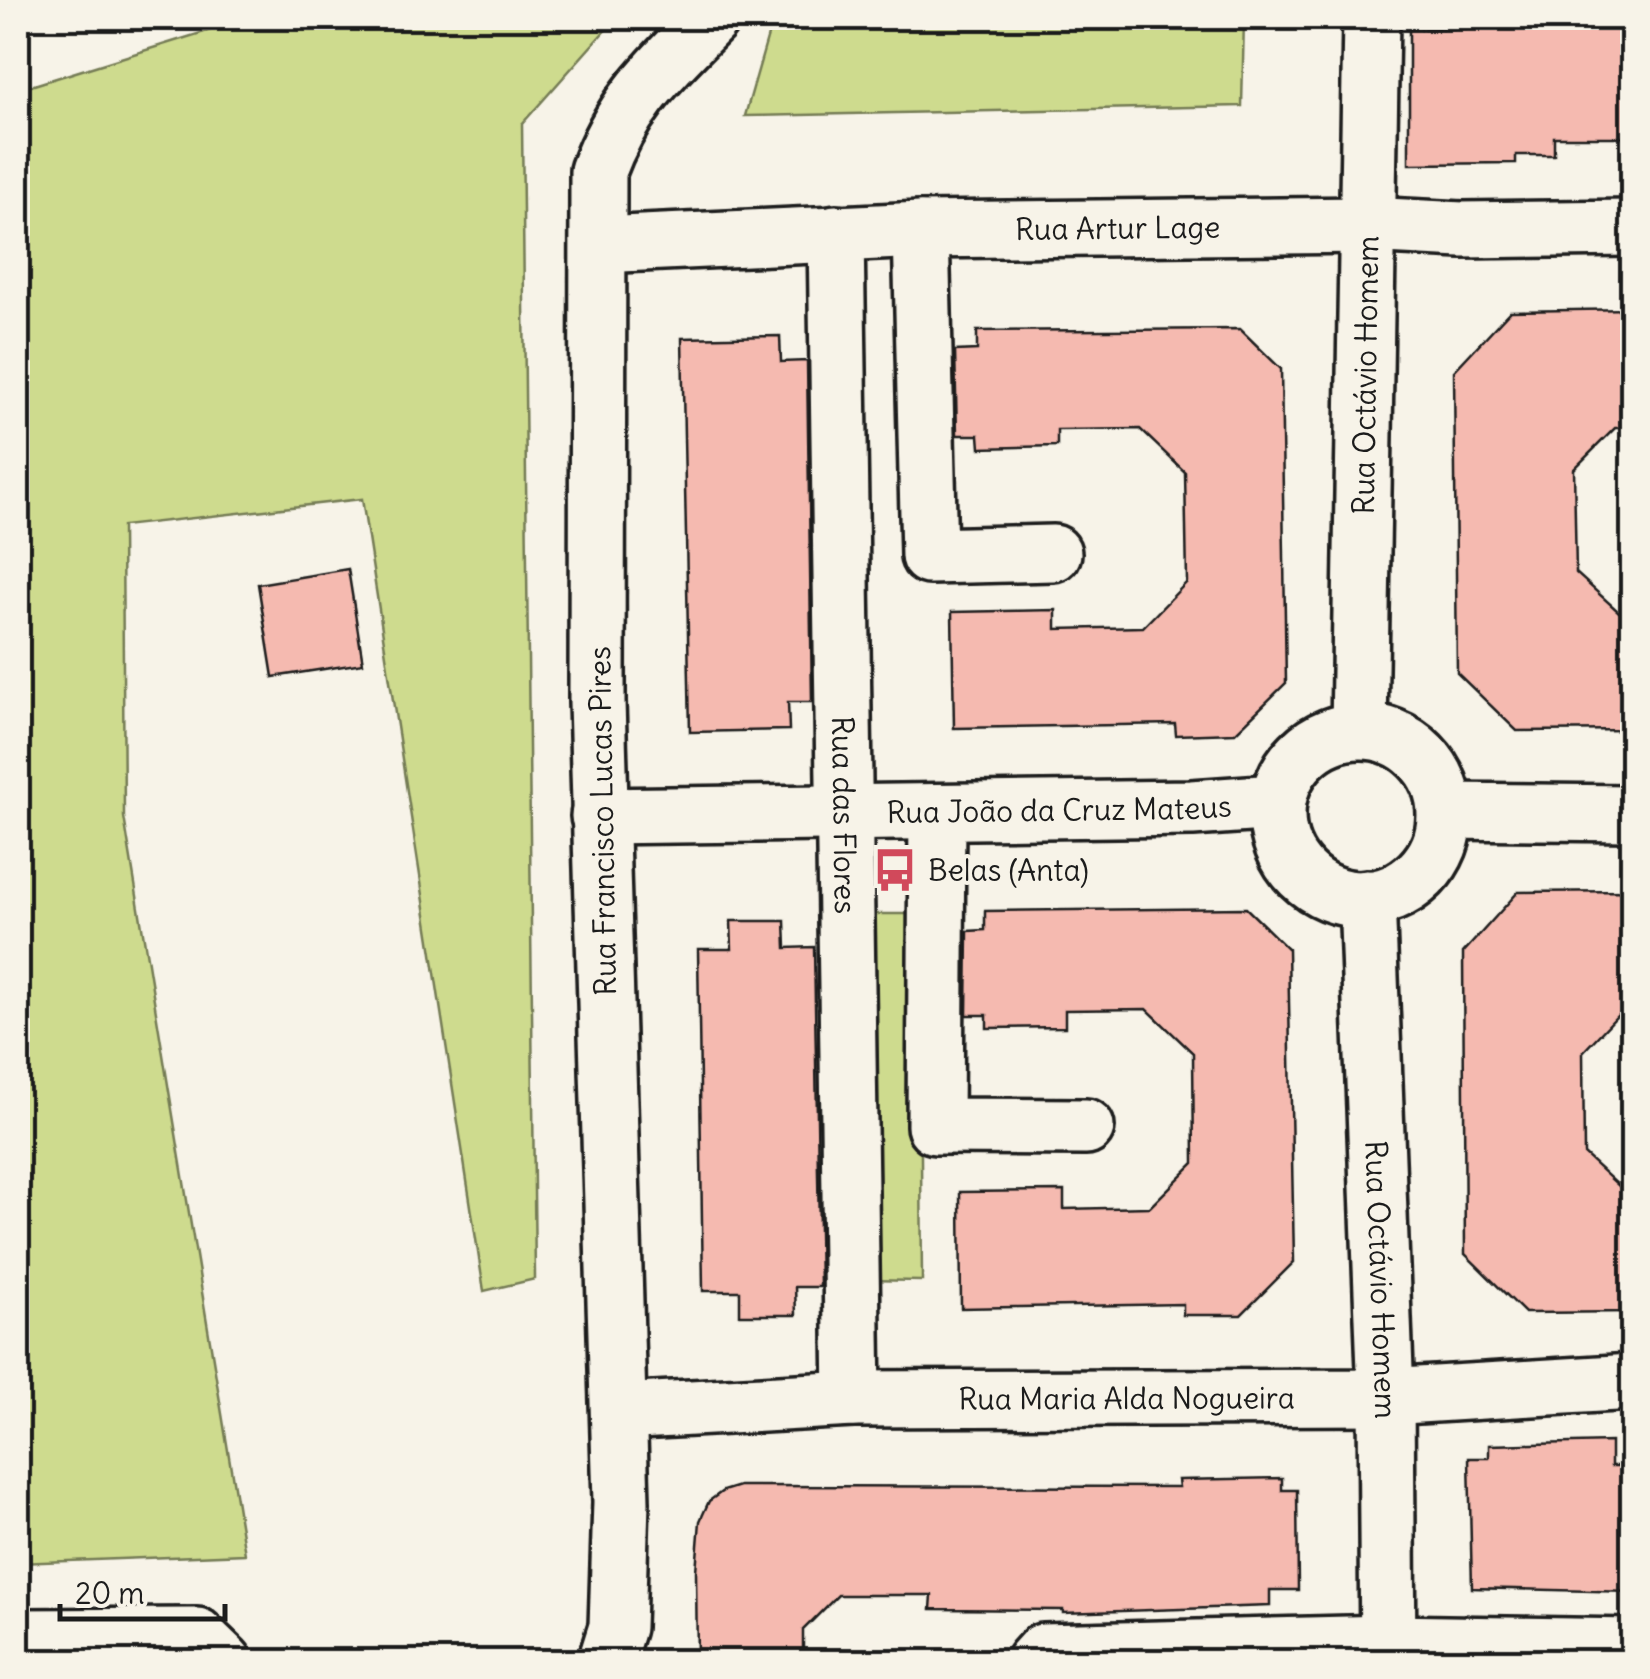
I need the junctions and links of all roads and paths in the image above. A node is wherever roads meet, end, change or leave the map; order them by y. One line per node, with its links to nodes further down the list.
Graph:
1 (711, 18): 7 (street, Rua Francisco Lucas Pires)
2 (1371, 18): 3 (street, Rua Octávio Homem)
3 (1366, 226): 4 (street, Rua Artur Lage); 5 (street, Rua Artur Lage); 9 (street, Rua Octávio Homem)
4 (1632, 228)
5 (921, 230): 6 (street, Rua Artur Lage); 8 (street)
6 (836, 234): 7 (street, Rua Artur Lage); 14 (street, Rua das Flores)
7 (600, 245): 15 (street, Rua Francisco Lucas Pires)
8 (1052, 552)
9 (1360, 730): 10 (street); 11 (street)
10 (1277, 802): 12 (street, Rua João da Cruz Mateus); 16 (street)
11 (1446, 811): 13 (street); 16 (street)
12 (936, 812): 14 (street, Rua João da Cruz Mateus); 17 (street)
13 (1632, 813)
14 (845, 814): 15 (street, Rua João da Cruz Mateus); 20 (street, Rua das Flores)
15 (599, 816): 21 (street, Rua Francisco Lucas Pires)
16 (1366, 898): 19 (street, Rua Octávio Homem)
17 (1086, 1127)
18 (1632, 1382): 19 (street, Rua Maria Alda Nogueira)
19 (1386, 1397): 20 (street, Rua Maria Alda Nogueira); 25 (street, Rua Octávio Homem)
20 (853, 1399): 21 (street, Rua Maria Alda Nogueira)
21 (619, 1412): 27 (street, Rua Francisco Lucas Pires)
22 (18, 1637): 24 (street)
23 (1632, 1648): 25 (street)
24 (124, 1649): 26 (street)
25 (1388, 1652): 28 (street)
26 (224, 1662)
27 (606, 1662)
28 (1034, 1662)

